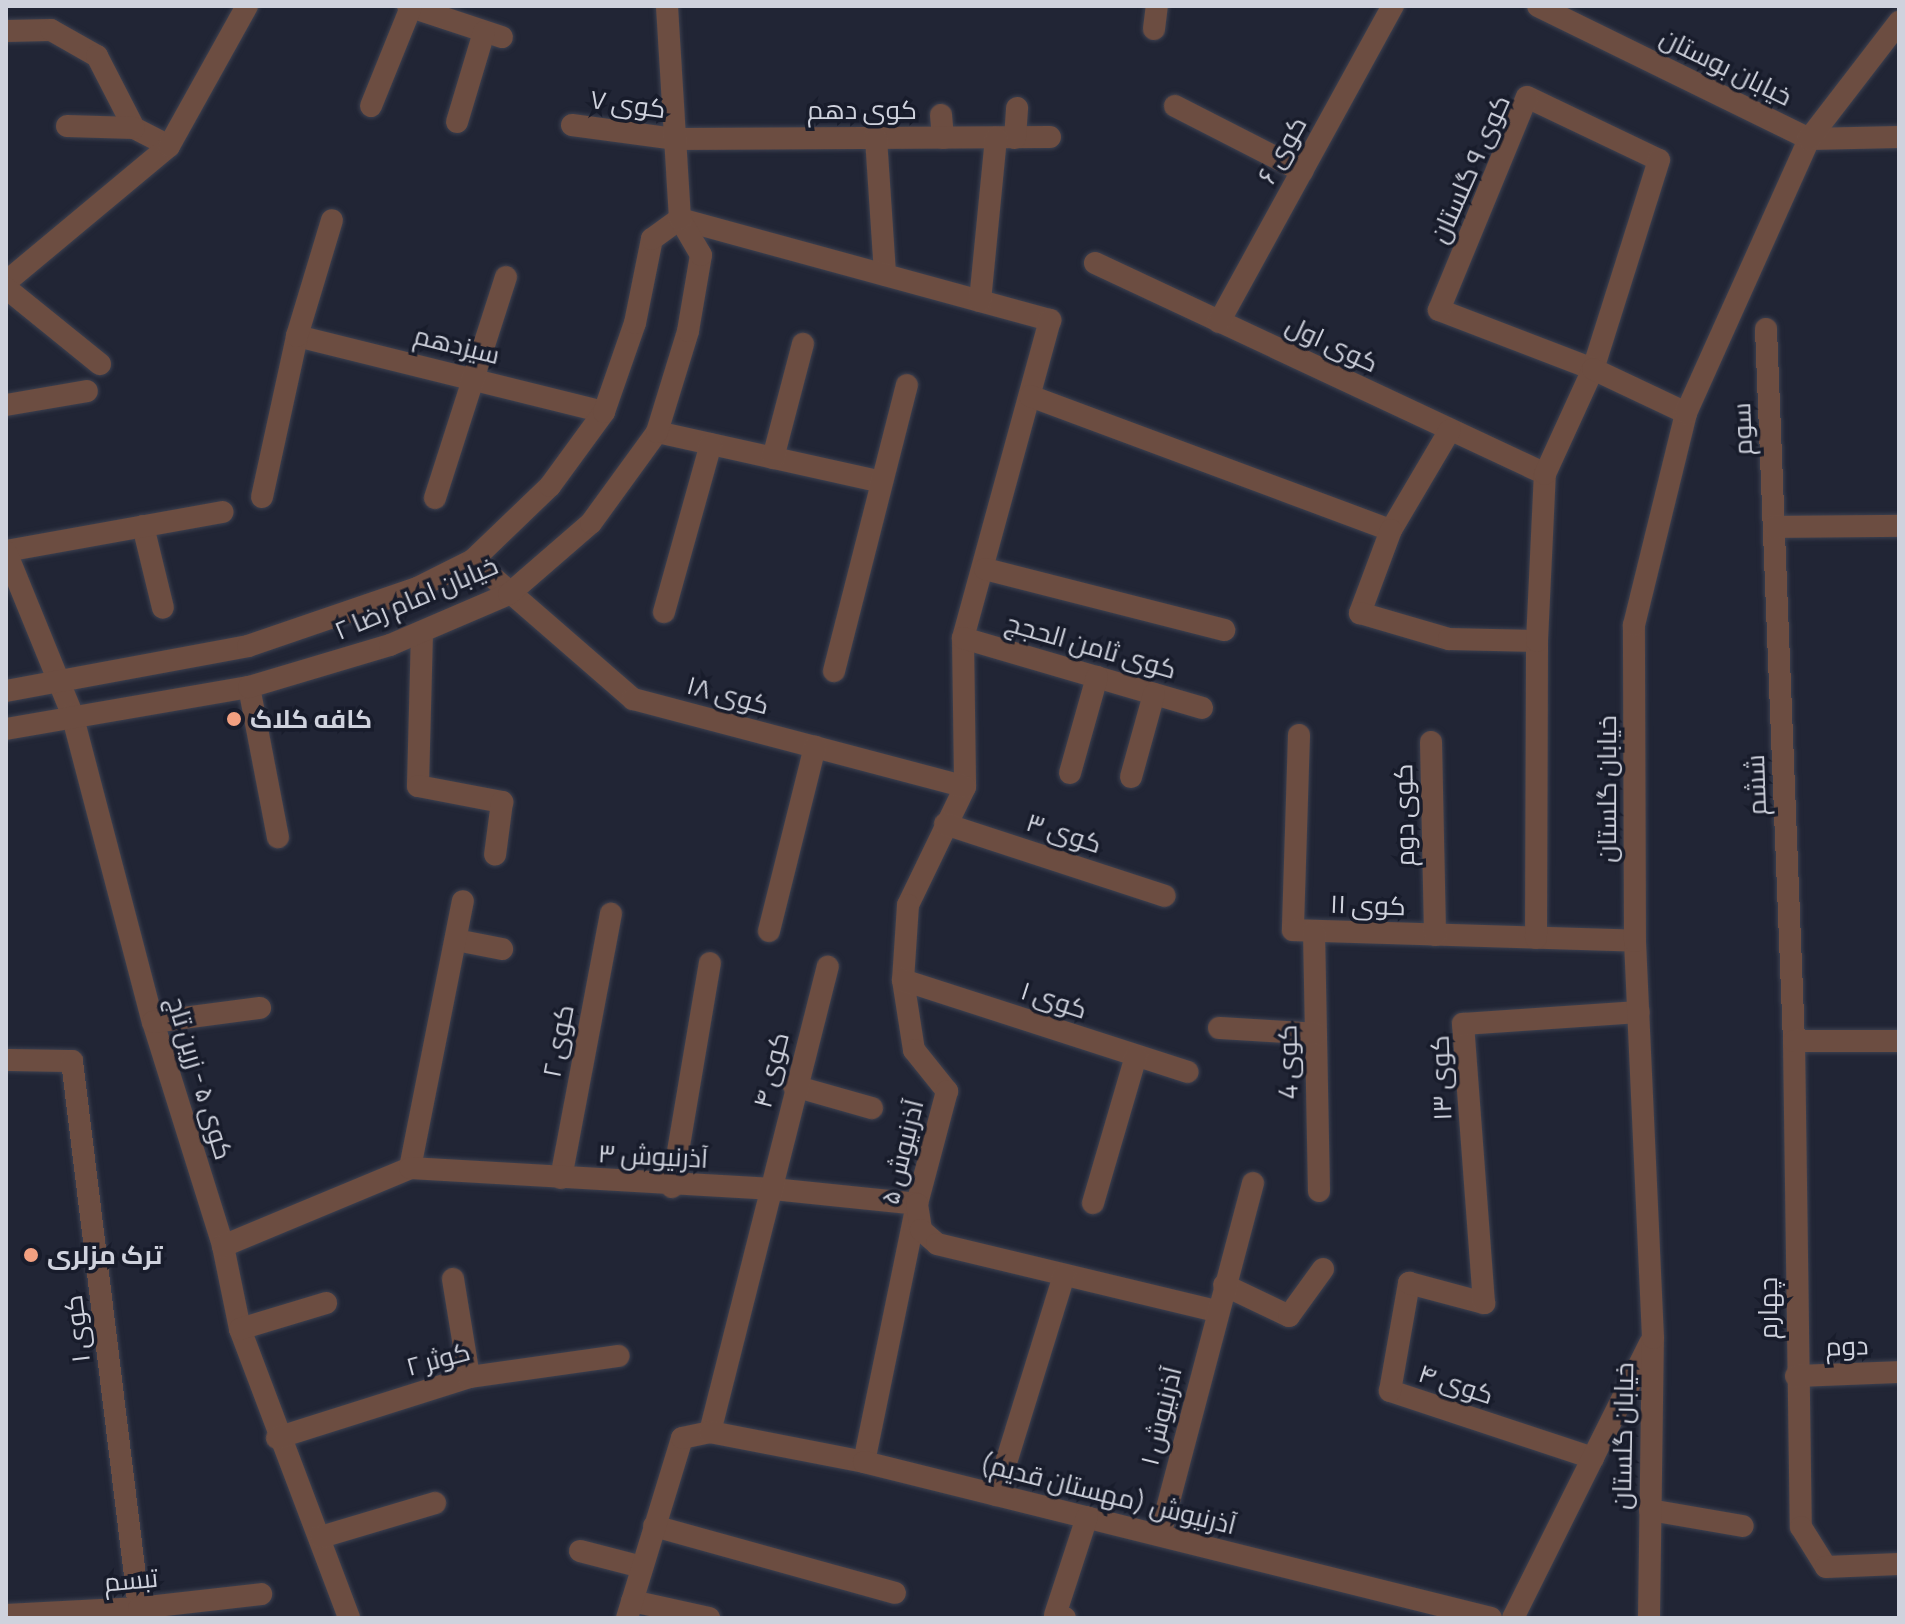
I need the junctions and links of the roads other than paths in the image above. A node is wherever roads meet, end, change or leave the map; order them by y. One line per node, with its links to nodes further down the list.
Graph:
1 (247, 6): 23 (street)
2 (410, 6): 10 (street); 13 (street)
3 (667, 6): 21 (street, خیابان امام رضا ۲)
4 (1157, 6): 8 (street)
5 (1393, 6): 24 (street, کوی ۶)
6 (1538, 6): 22 (street, خیابان بوستان)
7 (1899, 22): 22 (street, خیابان گلستان)
8 (1154, 29)
9 (6, 31): 16 (street)
10 (371, 106)
11 (1175, 106): 24 (street)
12 (1017, 108): 20 (street)
13 (457, 122)
14 (572, 125): 21 (street, کوی ۷)
15 (67, 126): 16 (street)
16 (134, 128): 23 (street)
17 (1050, 137): 20 (street, کوی دهم)
18 (1899, 137): 22 (street, خیابان بوستان)
19 (876, 138): 20 (street, کوی دهم); 21 (street, کوی دهم); 28 (street)
20 (1005, 138): 31 (street)
21 (676, 139): 25 (street, خیابان امام رضا ۲)
22 (1809, 139): 44 (street, خیابان گلستان)
23 (169, 146): 30 (street)
24 (1302, 171): 32 (street, کوی ۶)
25 (680, 219): 28 (street); 43 (street, خیابان امام رضا ۲); 46 (street, خیابان امام رضا ۲)
26 (332, 220): 34 (street)
27 (1095, 263): 32 (street, کوی اول)
28 (885, 275): 31 (street)
29 (506, 277): 38 (street)
30 (6, 285): 36 (street)
31 (980, 301): 41 (street)
32 (1219, 322): 45 (street, کوی اول)
33 (1766, 329): 56 (street, سوم)
34 (297, 336): 38 (street, سیزدهم); 51 (street)
35 (803, 344): 48 (street)
36 (100, 364)
37 (1593, 369): 37 (street, کوی ۹ گلستان); 44 (street, کوی ۹ گلستان); 49 (street, کوی ۹ گلستان)
38 (475, 378): 43 (street, سیزدهم); 52 (street)
39 (907, 385): 50 (street)
40 (87, 391): 42 (street)
41 (1030, 396): 57 (street); 60 (street)
42 (6, 405)
43 (604, 412): 59 (street, خیابان امام رضا ۲)
44 (1686, 413): 94 (street, خیابان گلستان)
45 (1450, 430): 49 (street, کوی اول); 57 (street)
46 (657, 432): 47 (street); 61 (street, خیابان امام رضا ۲)
47 (711, 444): 48 (street); 63 (street)
48 (773, 458): 50 (street)
49 (1545, 474): 67 (street)
50 (882, 482): 68 (street)
51 (262, 497)
52 (435, 498)
53 (223, 512): 54 (street)
54 (143, 526): 58 (street); 62 (street)
55 (1899, 526): 56 (street)
56 (1774, 527): 104 (street, ششم)
57 (1391, 530): 67 (street)
58 (6, 551): 69 (street, کوی ۵ - زرین تاج)
59 (473, 560): 61 (street, کوی ۱۸); 69 (street, خیابان امام رضا ۲)
60 (985, 569): 64 (street); 66 (street)
61 (509, 594): 65 (street, خیابان امام رضا ۲); 79 (street, کوی ۱۸)
62 (163, 608)
63 (664, 612)
64 (1224, 630)
65 (422, 632): 71 (street, خیابان امام رضا ۲); 85 (street)
66 (963, 638): 70 (street, کوی ثامن الحجج); 82 (street)
67 (1537, 641): 92 (street)
68 (834, 671)
69 (57, 677): 72 (street, خیابان امام رضا ۲); 75 (street, کوی ۵ - زرین تاج)
70 (1097, 677): 73 (street, کوی ثامن الحجج); 80 (street)
71 (249, 687): 75 (street, خیابان امام رضا ۲); 84 (street)
72 (6, 691)
73 (1154, 694): 74 (street, کوی ثامن الحجج); 81 (street)
74 (1202, 708)
75 (72, 714): 76 (street, خیابان امام رضا ۲); 101 (street, کوی ۵ - زرین تاج)
76 (6, 729)
77 (1299, 735): 90 (street, کوی ۱۱)
78 (1431, 742): 91 (street, کوی دوم)
79 (815, 747): 82 (street, کوی ۱۸); 89 (street)
80 (1070, 773)
81 (1131, 777)
82 (965, 787): 83 (street, آذرنیوش ۵)
83 (945, 824): 86 (street, کوی ۳); 98 (street, آذرنیوش ۵)
84 (278, 837)
85 (495, 855)
86 (1165, 896)
87 (463, 901): 93 (street)
88 (611, 914): 112 (street, کوی ۲)
89 (769, 931)
90 (1314, 931): 91 (street, کوی ۱۱); 103 (street, کوی 4)
91 (1435, 935): 92 (street, کوی ۱۱)
92 (1536, 938): 94 (street, کوی ۱۱)
93 (456, 940): 95 (street); 111 (street)
94 (1635, 941): 100 (street, خیابان گلستان)
95 (502, 949)
96 (710, 963): 114 (street)
97 (828, 967): 109 (street, کوی ۴)
98 (903, 980): 106 (street, کوی ۱); 118 (street, آذرنیوش ۵)
99 (260, 1008): 101 (street)
100 (1639, 1012): 125 (street, کوی ۱۳); 128 (street, خیابان گلستان)
101 (153, 1022): 119 (street, کوی ۵ - زرین تاج)
102 (1219, 1028): 103 (street)
103 (1316, 1034): 116 (street, کوی 4)
104 (1794, 1041): 105 (street); 131 (street, چهارم)
105 (1899, 1041)
106 (1136, 1056): 108 (street, کوی ۱); 117 (street)
107 (6, 1060): 150 (street, کوی ۱)
108 (1188, 1072)
109 (794, 1086): 110 (street); 115 (street, کوی ۴)
110 (872, 1108)
111 (410, 1168): 112 (street, آذرنیوش ۳); 119 (street, آذرنیوش ۳)
112 (561, 1178): 114 (street, آذرنیوش ۳)
113 (1253, 1183): 123 (street, آذرنیوش ۱)
114 (672, 1187): 115 (street, آذرنیوش ۳)
115 (773, 1189): 118 (street, آذرنیوش ۳); 133 (street)
116 (1319, 1191)
117 (1093, 1203)
118 (917, 1204): 121 (street); 136 (street, آذرنیوش ۵)
119 (223, 1246): 127 (street, کوی ۵ - زرین تاج)
120 (1323, 1269): 123 (street)
121 (1064, 1275): 126 (street); 137 (street)
122 (453, 1279): 132 (street)
123 (1224, 1285): 126 (street, آذرنیوش ۱)
124 (326, 1303): 127 (street)
125 (1484, 1303): 135 (street, کوی ۴)
126 (1217, 1311): 143 (street, آذرنیوش ۱)
127 (240, 1329): 134 (street, کوی ۵ - زرین تاج)
128 (1653, 1338): 135 (street); 139 (street, خیابان گلستان)
129 (619, 1356): 132 (street, کوثر ۲)
130 (1899, 1372): 131 (street, دوم)
131 (1796, 1376): 146 (street, چهارم)
132 (469, 1377): 134 (street, کوثر ۲)
133 (710, 1432): 136 (street, آذرنیوش (مهستان قدیم)); 141 (street)
134 (277, 1438): 144 (street, کوی ۵ - زرین تاج)
135 (1593, 1458): 157 (street)
136 (864, 1462): 137 (street, آذرنیوش (مهستان قدیم))
137 (996, 1495): 140 (street, آذرنیوش (مهستان قدیم))
138 (435, 1503): 144 (street)
139 (1650, 1510): 142 (street); 158 (street, خیابان گلستان)
140 (1087, 1517): 143 (street, آذرنیوش (مهستان قدیم)); 153 (street)
141 (654, 1526): 147 (street); 148 (street)
142 (1743, 1526)
143 (1160, 1535): 156 (street, آذرنیوش (مهستان قدیم))
144 (321, 1537): 154 (street, کوی ۵ - زرین تاج)
145 (580, 1551): 147 (street)
146 (1899, 1564)
147 (642, 1567): 151 (street)
148 (895, 1593)
149 (261, 1594): 150 (street, تبسم)
150 (139, 1608): 152 (street, تبسم)
151 (629, 1609): 155 (street)
152 (6, 1615)
153 (1060, 1617)
154 (349, 1618)
155 (709, 1618)
156 (1491, 1618)
157 (1513, 1618)
158 (1649, 1618)

